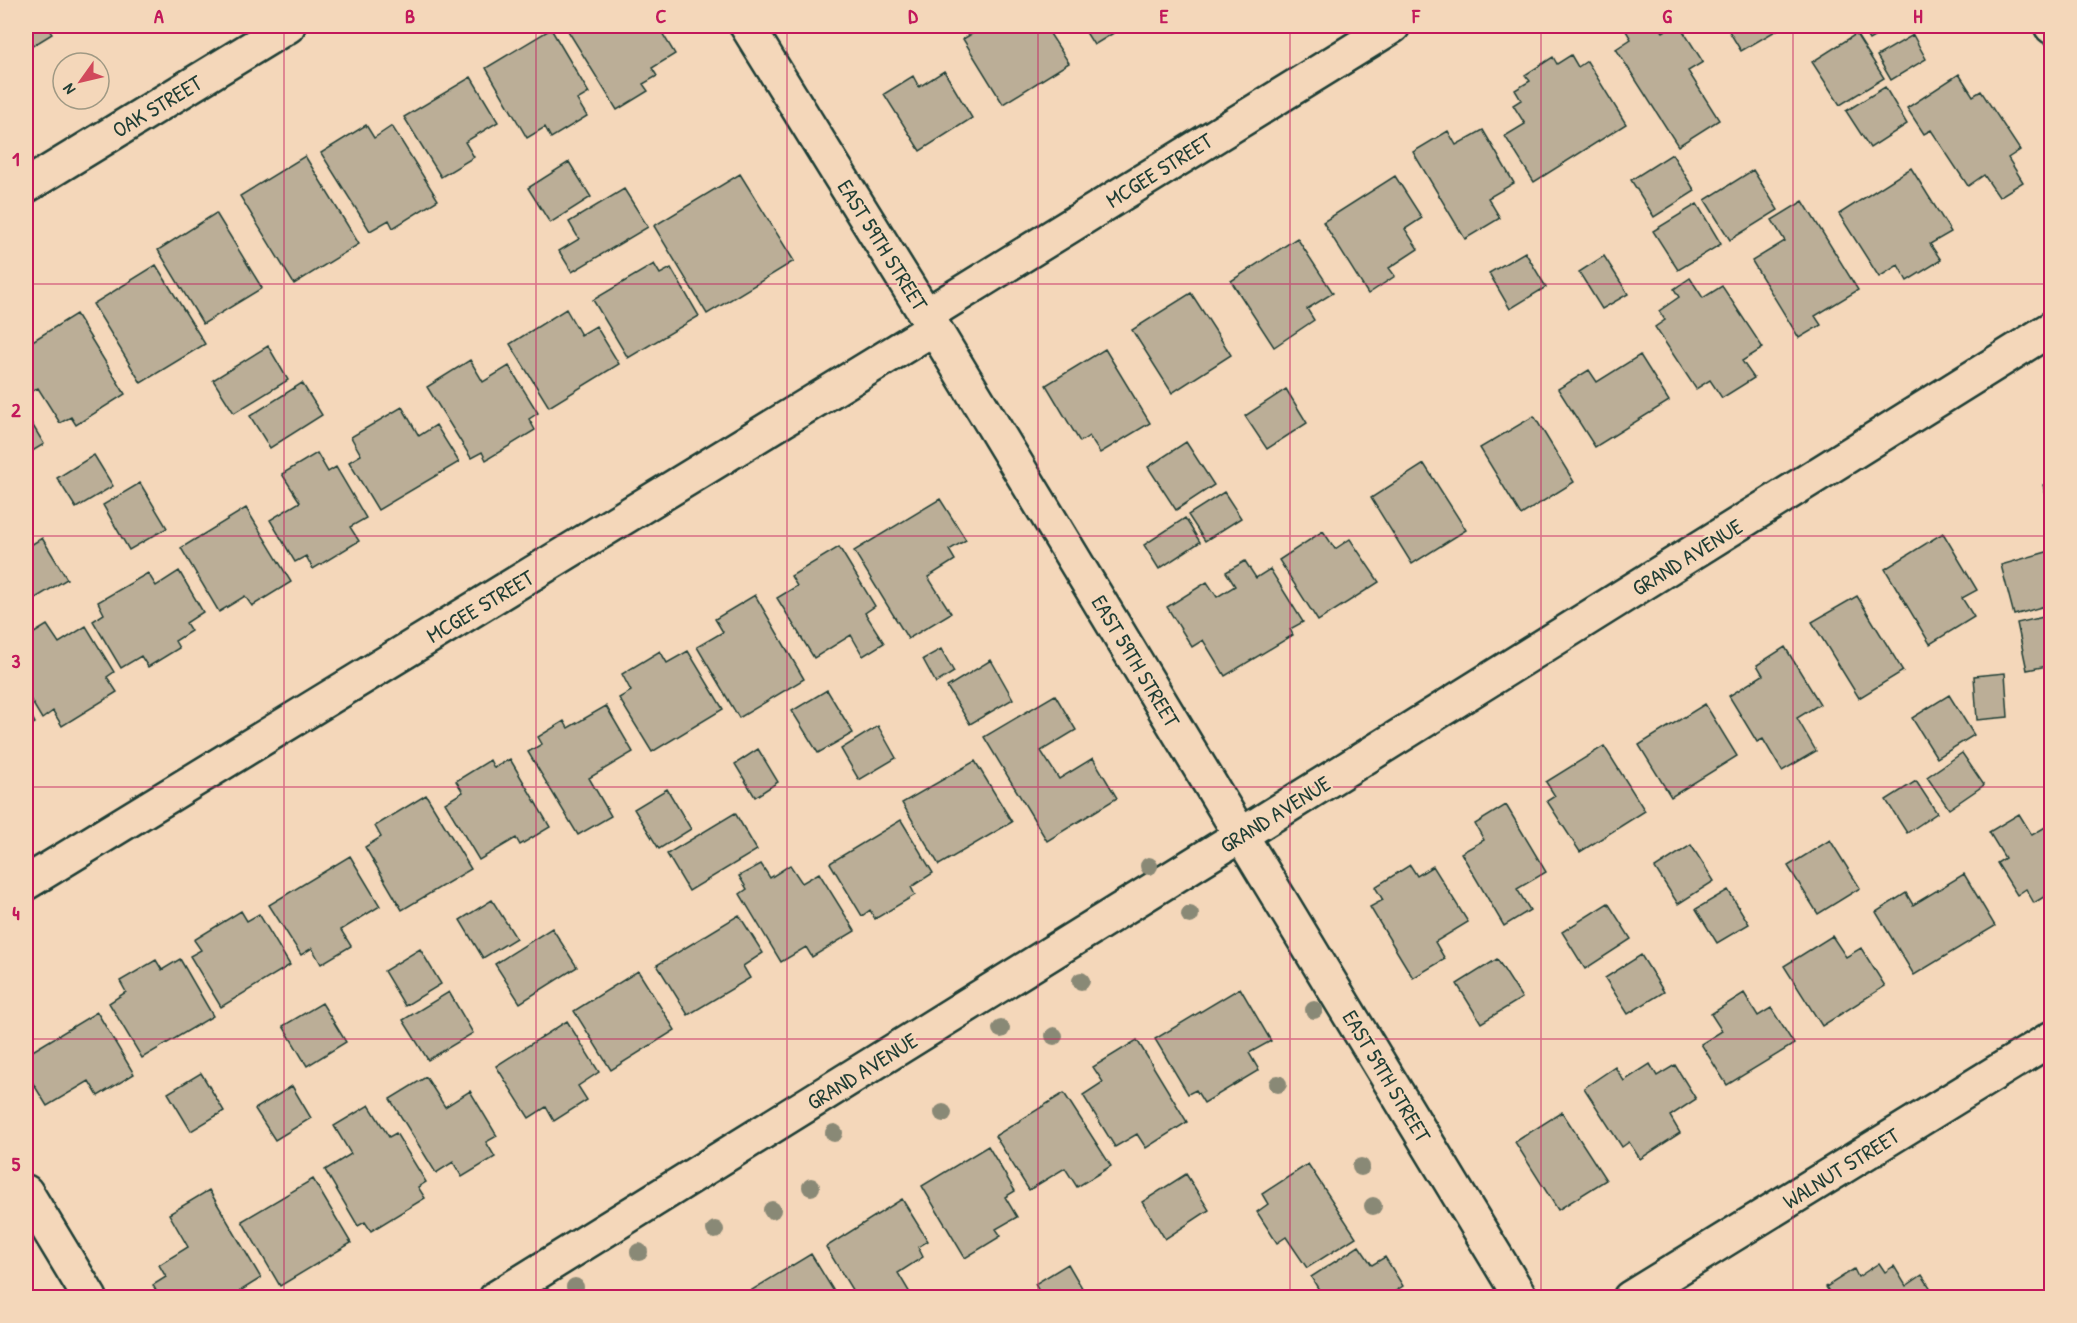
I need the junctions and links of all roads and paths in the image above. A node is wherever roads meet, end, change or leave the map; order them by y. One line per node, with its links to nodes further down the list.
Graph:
1 (288, 26): 4 (street, OAK STREET)
2 (747, 26): 5 (street, EAST 59TH STREET)
3 (1393, 26): 5 (street, MCGEE STREET)
4 (26, 186)
5 (930, 322): 7 (street, EAST 59TH STREET); 8 (street, MCGEE STREET)
6 (2052, 328): 7 (street, GRAND AVENUE)
7 (1241, 835): 12 (street, GRAND AVENUE); 13 (street, EAST 59TH STREET)
8 (26, 883)
9 (2052, 1038): 14 (street, WALNUT STREET)
10 (26, 1192): 11 (street)
11 (90, 1298)
12 (496, 1298)
13 (1521, 1298)
14 (1630, 1298)

